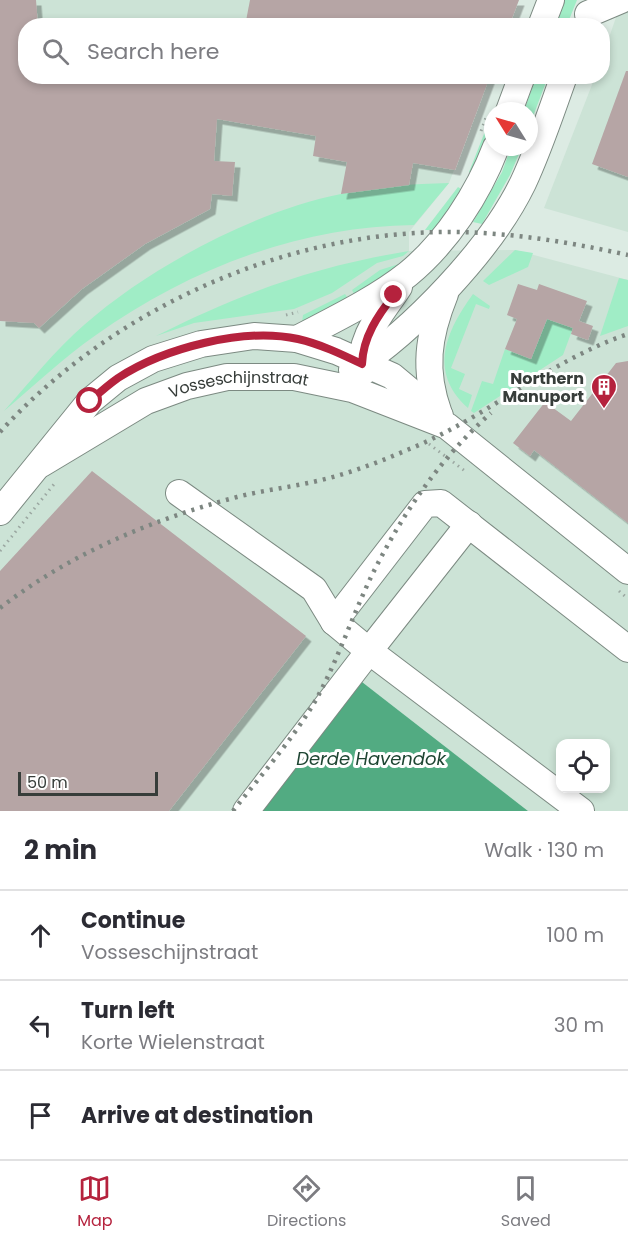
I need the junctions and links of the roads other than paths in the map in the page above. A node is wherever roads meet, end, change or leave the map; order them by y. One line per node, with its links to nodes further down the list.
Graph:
1 (551, 0): 4 (street)
2 (621, 0): 3 (street)
3 (588, 13)
4 (544, 18)
5 (517, 84): 7 (street)
6 (561, 84): 11 (street)
7 (505, 102)
8 (485, 156): 9 (street)
9 (432, 251): 10 (street); 11 (street)
10 (407, 274): 12 (street); 13 (street)
11 (455, 277): 13 (street); 16 (street)
12 (297, 339): 13 (street, Vosseschijnstraat); 17 (street, Vosseschijnstraat)
13 (362, 364): 14 (street); 15 (street); 16 (street, Vosseschijnstraat)
14 (294, 377): 15 (street, Vosseschijnstraat); 17 (street, Vosseschijnstraat)
15 (379, 400): 16 (street, Vosseschijnstraat)
16 (443, 420): 21 (street, Vosseschijnstraat)
17 (51, 471): 19 (street, Vosseschijnstraat)
18 (179, 493): 22 (street)
19 (0, 512)
20 (469, 524): 22 (street); 23 (street); 24 (street)
21 (622, 580)
22 (334, 622): 24 (street)
23 (628, 650)
24 (369, 651): 25 (street); 26 (street)
25 (246, 811)
26 (581, 811)

